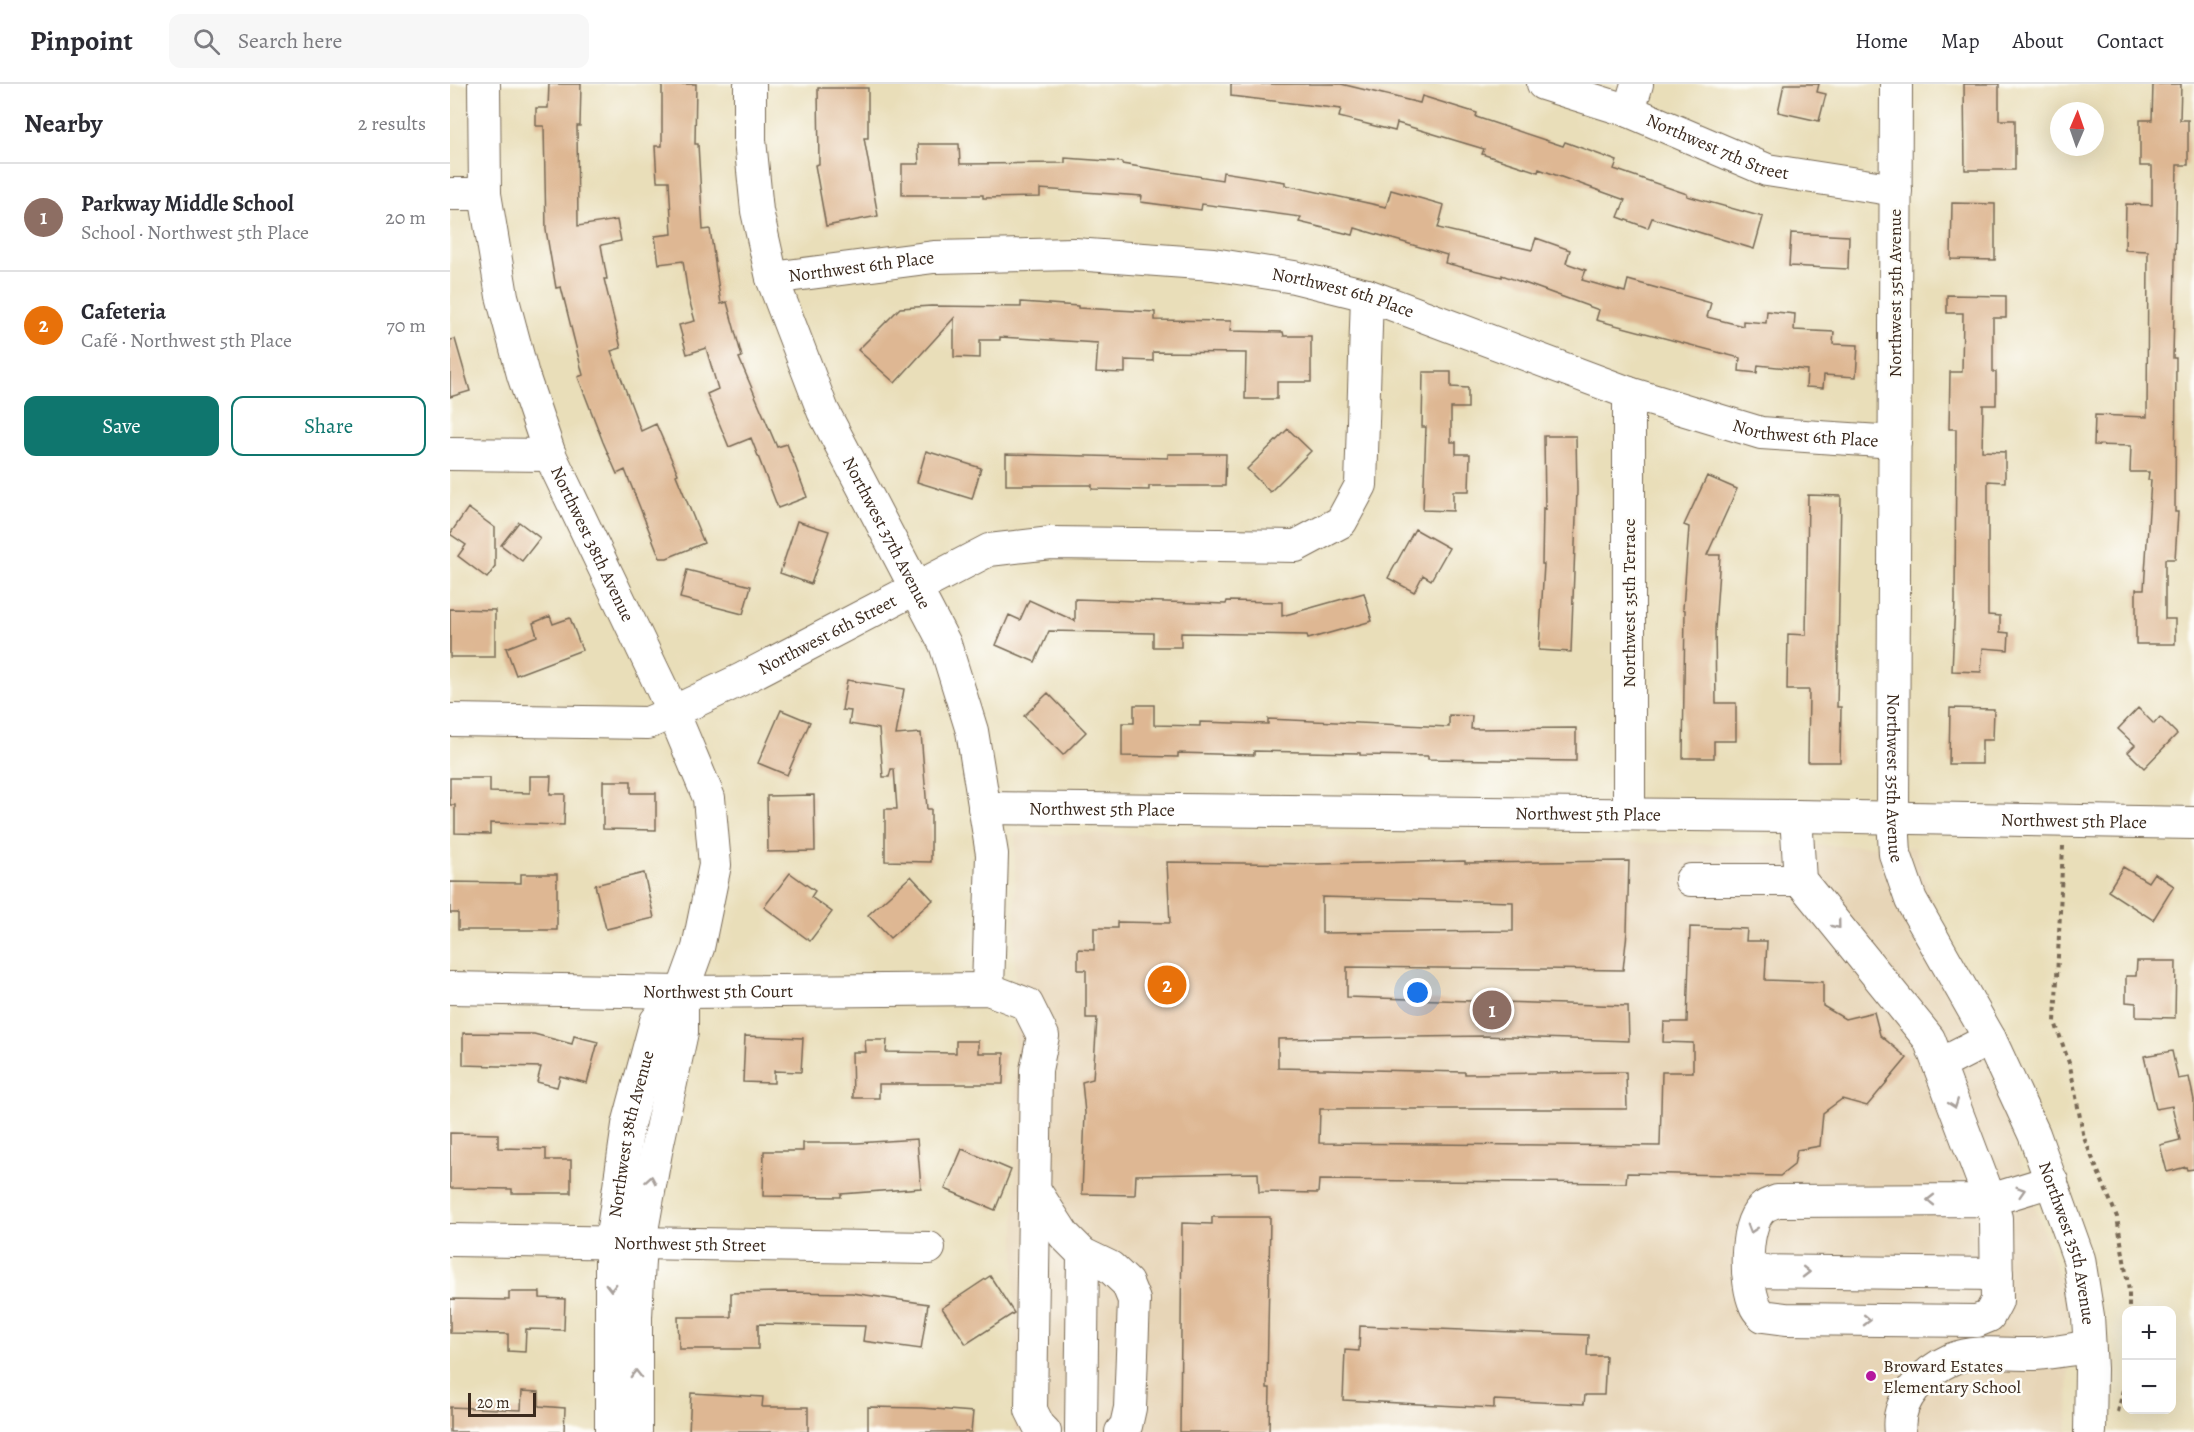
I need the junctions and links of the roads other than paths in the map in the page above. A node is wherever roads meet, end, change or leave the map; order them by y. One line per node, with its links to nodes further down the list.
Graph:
1 (484, 84): 8 (street, Northwest 38th Avenue)
2 (750, 84): 9 (street, Northwest 37th Avenue)
3 (1543, 84): 5 (street, Northwest 7th Street)
4 (1896, 84): 6 (street, Northwest 35th Avenue)
5 (1633, 98): 6 (street, Northwest 7th Street)
6 (1896, 190): 12 (street, Northwest 35th Avenue)
7 (450, 194): 8 (street)
8 (485, 194): 14 (street, Northwest 38th Avenue)
9 (772, 278): 10 (street, Northwest 6th Place); 15 (street, Northwest 37th Avenue)
10 (1367, 296): 11 (street, Northwest 6th Place); 15 (street, Northwest 6th Street)
11 (1629, 393): 12 (street, Northwest 6th Place); 19 (street, Northwest 35th Terrace)
12 (1895, 442): 21 (street, Northwest 35th Avenue)
13 (450, 454): 14 (street)
14 (550, 455): 16 (street, Northwest 38th Avenue)
15 (917, 588): 16 (street, Northwest 6th Street); 18 (street, Northwest 37th Avenue)
16 (673, 712): 17 (street, Northwest 6th Street); 27 (street, Northwest 38th Avenue)
17 (450, 720)
18 (984, 808): 19 (street, Northwest 5th Place); 26 (street, Northwest 37th Avenue)
19 (1629, 814): 20 (street, Northwest 5th Place)
20 (1796, 816): 21 (street, Northwest 5th Place); 24 (street)
21 (1893, 817): 22 (street, Northwest 5th Place); 28 (street, Northwest 35th Avenue)
22 (2194, 822)
23 (1691, 880): 24 (street)
24 (1800, 880): 29 (street, one-way to 29)
25 (450, 988): 27 (street, Northwest 5th Court)
26 (988, 988): 27 (street, Northwest 5th Court); 31 (street)
27 (682, 992): 34 (street, Northwest 38th Avenue)
28 (1990, 1040): 29 (street); 30 (street, Northwest 35th Avenue)
29 (1939, 1065): 32 (street, one-way to 32)
30 (2052, 1181): 32 (street, one-way to 30); 39 (street, Northwest 35th Avenue)
31 (1035, 1192): 36 (street); 43 (street)
32 (1990, 1200): 37 (street, one-way to 37); 38 (street)
33 (450, 1240): 34 (street, Northwest 5th Street)
34 (625, 1242): 35 (street, Northwest 5th Street); 41 (street, Northwest 38th Avenue, one-way to 41); 42 (street, Northwest 38th Avenue, one-way to 34)
35 (930, 1248)
36 (1083, 1254): 44 (street); 45 (street)
37 (1748, 1271): 38 (street, one-way to 38); 38 (street, one-way to 38)
38 (1997, 1274)
39 (2090, 1347): 40 (street, Northwest 35th Avenue); 46 (street)
40 (2104, 1425)
41 (611, 1432)
42 (636, 1432)
43 (1045, 1432)
44 (1081, 1432)
45 (1120, 1432)
46 (1900, 1432)

